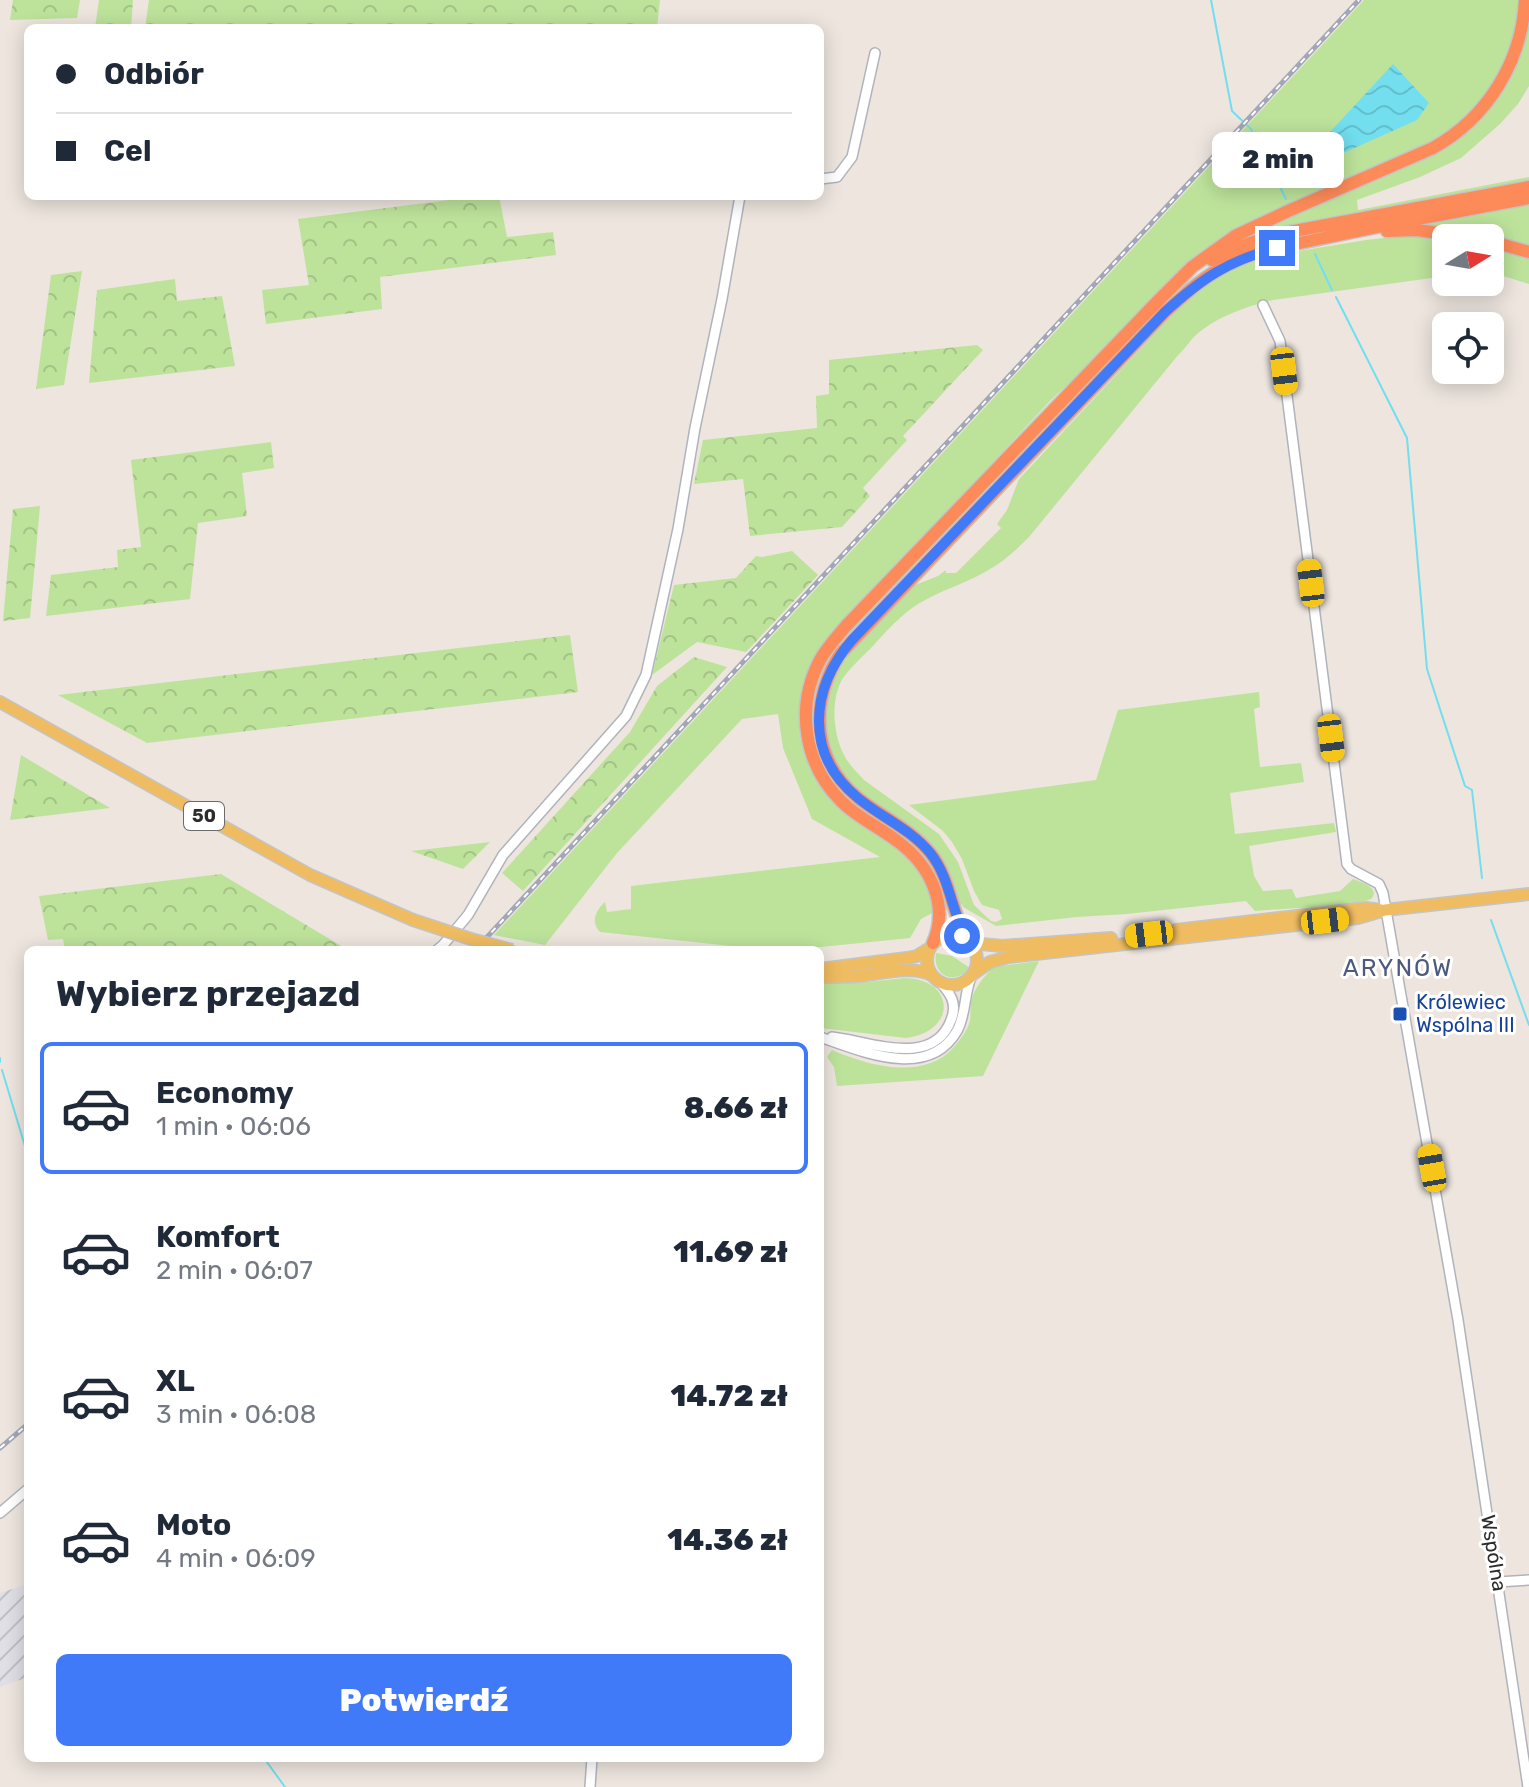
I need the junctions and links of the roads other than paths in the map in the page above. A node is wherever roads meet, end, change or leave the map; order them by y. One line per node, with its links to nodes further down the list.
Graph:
1 (1525, 0): 11 (highway)
2 (875, 53): 3 (street)
3 (824, 179)
4 (1529, 187): 11 (highway)
5 (1529, 198): 8 (highway)
6 (739, 200): 17 (street)
7 (1432, 232): 8 (highway)
8 (1324, 238): 16 (highway)
9 (1504, 245): 10 (highway)
10 (1529, 252)
11 (1179, 281): 19 (highway)
12 (1263, 305): 15 (street, Wspólna)
13 (0, 702): 18 (main road, 50, bridge)
14 (1529, 894): 15 (main road)
15 (1385, 910): 16 (main road); 21 (main road); 29 (street, Wspólna)
16 (968, 939): 19 (main road); 21 (main road)
17 (441, 946)
18 (497, 946)
19 (932, 946): 20 (main road); 23 (main road)
20 (824, 968)
21 (972, 976): 23 (main road); 24 (street)
22 (824, 977): 23 (main road)
23 (936, 979): 25 (street)
24 (824, 1037)
25 (824, 1037)
26 (24, 1492): 27 (street)
27 (0, 1513)
28 (1529, 1580): 29 (street)
29 (1498, 1582): 32 (street, Wspólna)
30 (592, 1762): 31 (street)
31 (590, 1787)
32 (1528, 1787)

